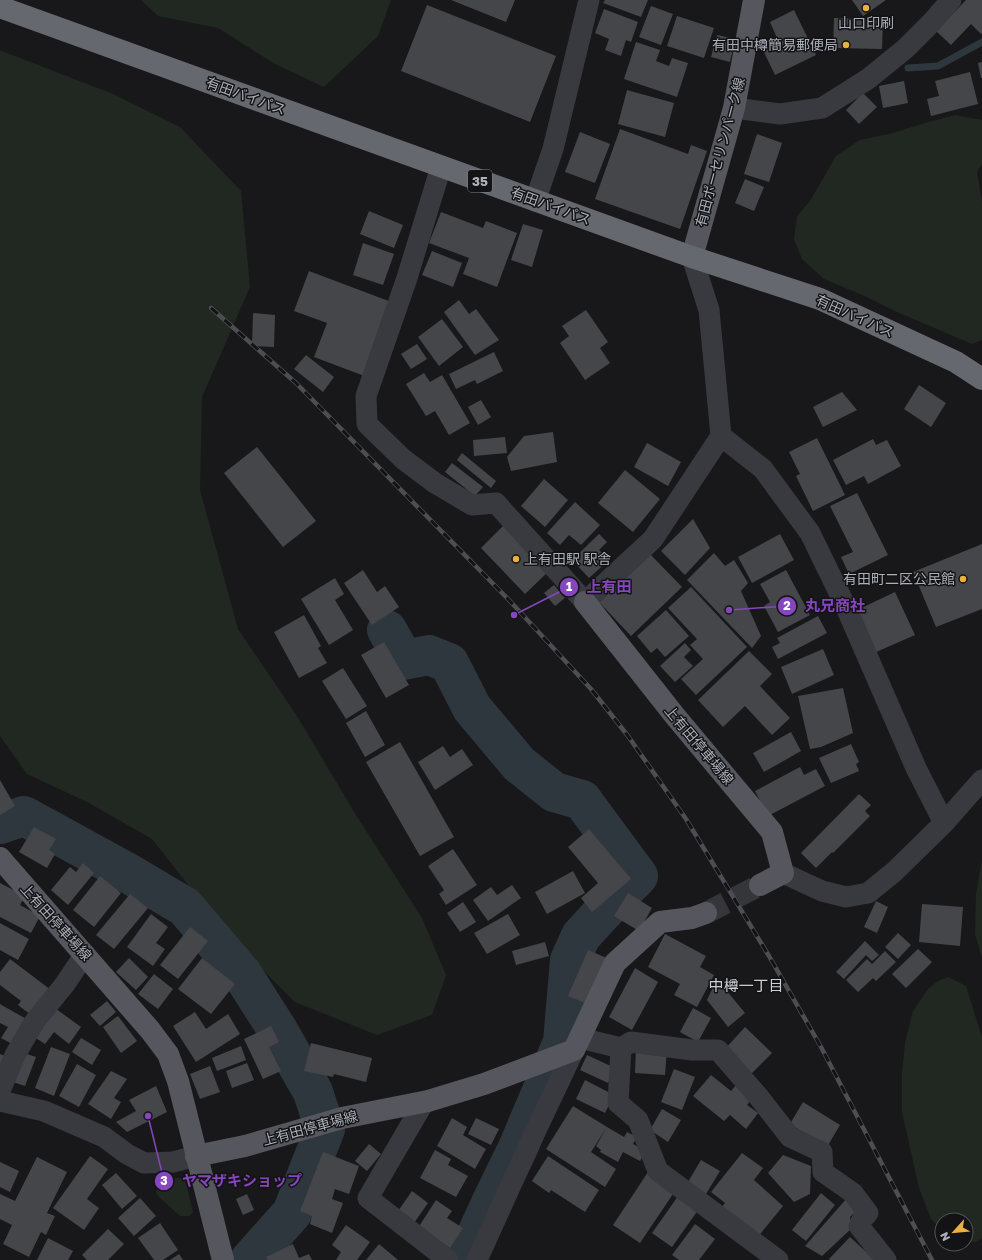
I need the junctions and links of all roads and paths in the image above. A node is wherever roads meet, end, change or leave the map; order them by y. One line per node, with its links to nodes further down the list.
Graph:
1 (589, 0): 7 (street)
2 (754, 0): 5 (main road, 有田ポーセリンパーク線)
3 (951, 0): 5 (street)
4 (0, 7): 6 (highway, 有田バイパス / 35)
5 (734, 108): 8 (main road, 有田ポーセリンパーク線)
6 (441, 167): 7 (highway, 有田バイパス / 35); 11 (street)
7 (534, 201): 8 (highway, 有田バイパス / 35)
8 (692, 257): 9 (highway, 有田バイパス / 35); 10 (street)
9 (982, 379)
10 (721, 436): 11 (street); 13 (street)
11 (585, 602): 15 (main road, 上有田停車場線)
12 (982, 780): 13 (street)
13 (944, 823): 15 (street)
14 (0, 858): 18 (main road, 上有田停車場線)
15 (783, 873): 16 (main road)
16 (760, 885)
17 (706, 913): 19 (main road)
18 (85, 954): 21 (street); 24 (main road, 上有田停車場線)
19 (577, 1044): 20 (street); 23 (main road, 上有田停車場線); 28 (street)
20 (621, 1048): 25 (street); 29 (street)
21 (0, 1091)
22 (0, 1101): 24 (street)
23 (424, 1102): 24 (main road, 上有田停車場線); 27 (street)
24 (196, 1156): 26 (main road)
25 (893, 1259)
26 (223, 1260)
27 (448, 1260)
28 (477, 1260)
29 (778, 1260)

